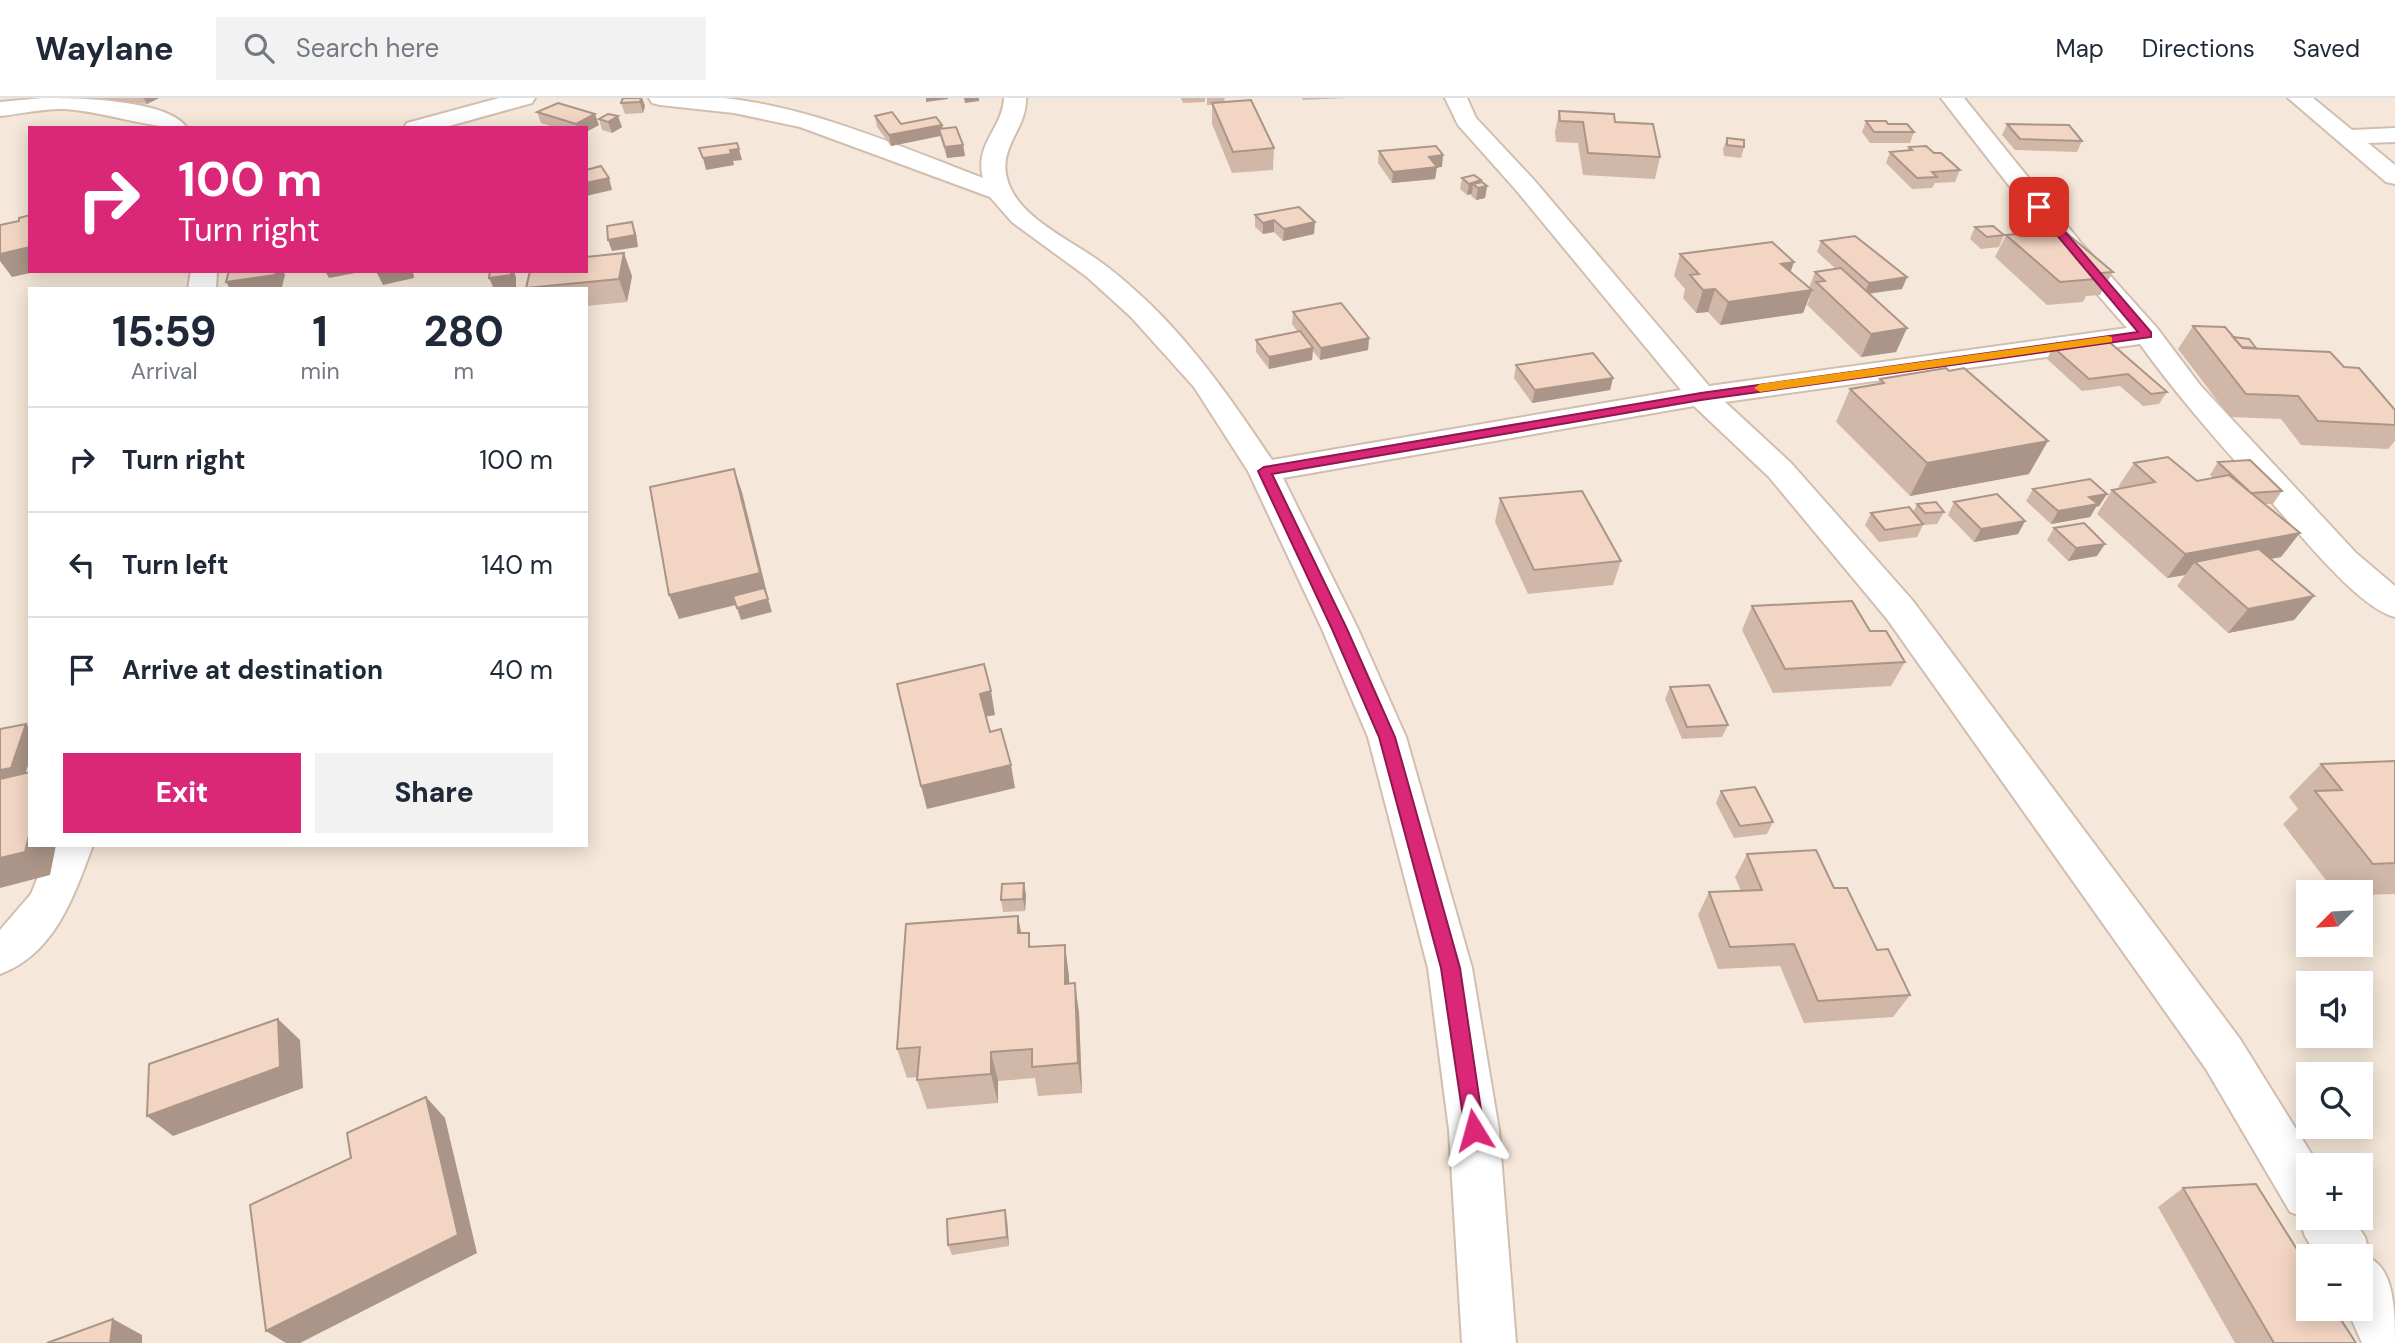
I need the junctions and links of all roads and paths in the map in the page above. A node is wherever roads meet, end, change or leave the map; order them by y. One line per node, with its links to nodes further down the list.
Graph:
1 (524, 98): 10 (street)
2 (660, 98): 14 (street)
3 (1015, 98): 14 (street)
4 (1456, 98): 16 (street)
5 (1952, 98): 15 (street)
6 (2299, 98): 12 (street)
7 (73, 100): 8 (street); 9 (street)
8 (0, 109)
9 (174, 126)
10 (422, 126)
11 (2395, 135): 12 (street)
12 (2350, 137): 13 (street)
13 (2395, 177)
14 (999, 192): 17 (street)
15 (2147, 334): 16 (street); 18 (street)
16 (1701, 396): 17 (street); 21 (street)
17 (1264, 471): 23 (street)
18 (2395, 605)
19 (71, 847): 20 (street)
20 (0, 956)
21 (2296, 1174)
22 (2373, 1302): 24 (street)
23 (1489, 1343)
24 (2389, 1343)

